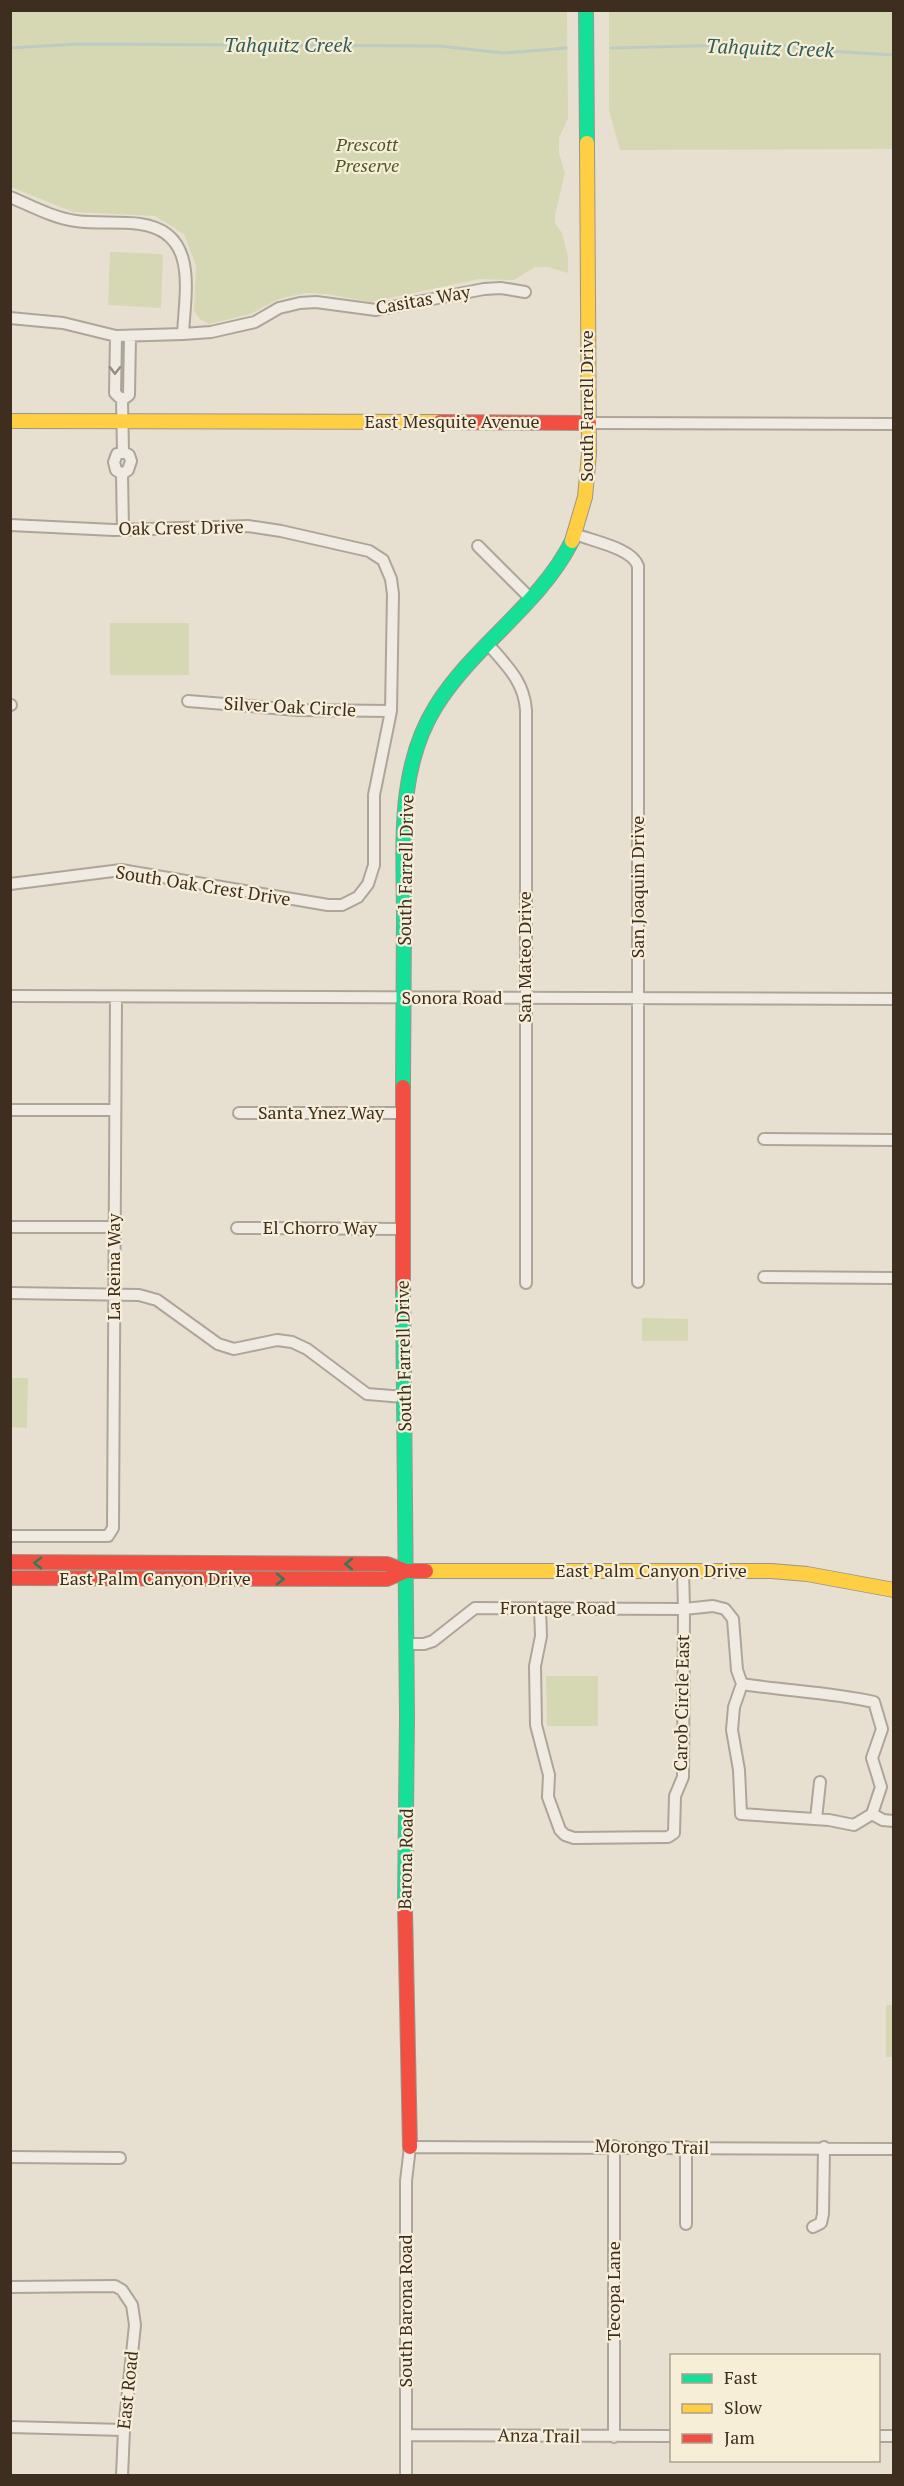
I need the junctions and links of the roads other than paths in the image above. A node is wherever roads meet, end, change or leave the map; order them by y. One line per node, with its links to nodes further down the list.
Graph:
1 (586, 10): 11 (street, South Farrell Drive)
2 (10, 197): 5 (street)
3 (525, 292): 5 (street, Casitas Way)
4 (10, 318): 6 (street, Casitas Way)
5 (183, 334): 7 (street, Casitas Way)
6 (116, 336): 7 (street, Casitas Way); 8 (street, one-way to 8)
7 (130, 337): 8 (street)
8 (122, 400): 9 (street)
9 (123, 420): 10 (street, East Mesquite Avenue); 11 (street, East Mesquite Avenue); 14 (street)
10 (10, 421)
11 (589, 423): 12 (street, East Mesquite Avenue); 15 (street, South Farrell Drive)
12 (894, 424)
13 (10, 525): 14 (street, Oak Crest Drive)
14 (123, 530): 20 (street, Oak Crest Drive)
15 (575, 534): 17 (street, South Farrell Drive); 25 (street, San Joaquin Drive)
16 (477, 546): 17 (street)
17 (531, 599): 18 (street, South Farrell Drive)
18 (487, 643): 24 (street, San Mateo Drive); 26 (street, South Farrell Drive)
19 (189, 701): 20 (street, Silver Oak Circle)
20 (391, 711): 21 (street, South Oak Crest Drive)
21 (10, 884)
22 (10, 996): 23 (street, Sonora Road)
23 (116, 997): 26 (street, Sonora Road); 29 (street, La Reina Way)
24 (525, 998): 25 (street, Sonora Road); 26 (street, Sonora Road); 41 (street, San Mateo Drive)
25 (638, 998): 27 (street, Sonora Road); 40 (street, San Joaquin Drive)
26 (404, 999): 31 (street, South Farrell Drive)
27 (894, 999)
28 (10, 1110): 29 (street)
29 (115, 1110): 35 (street, La Reina Way)
30 (239, 1113): 31 (street, Santa Ynez Way)
31 (403, 1113): 37 (street, South Farrell Drive)
32 (764, 1139): 33 (street)
33 (894, 1140)
34 (10, 1227): 35 (street)
35 (113, 1227): 43 (street, La Reina Way)
36 (237, 1228): 37 (street, El Chorro Way)
37 (403, 1229): 44 (street, South Farrell Drive)
38 (764, 1277): 39 (street)
39 (894, 1278)
40 (638, 1282)
41 (526, 1283)
42 (10, 1293): 43 (street)
43 (114, 1294): 44 (street); 45 (street, La Reina Way)
44 (404, 1396): 48 (street, South Farrell Drive)
45 (10, 1536)
46 (10, 1562): 48 (street, East Palm Canyon Drive, one-way to 46)
47 (683, 1570): 48 (street, East Palm Canyon Drive); 50 (street, East Palm Canyon Drive); 52 (street)
48 (406, 1571): 49 (street, East Palm Canyon Drive, one-way to 48); 53 (street, Barona Road)
49 (10, 1578)
50 (894, 1590)
51 (540, 1608): 52 (street, Frontage Road); 52 (street, Carob Circle East); 53 (street, Frontage Road)
52 (684, 1609): 54 (street, Frontage Road)
53 (406, 1644): 62 (street, Barona Road)
54 (742, 1684): 55 (street); 59 (street)
55 (882, 1730): 56 (street); 58 (street)
56 (894, 1731)
57 (820, 1782): 59 (street)
58 (872, 1814): 59 (street); 60 (street)
59 (816, 1819)
60 (894, 1821)
61 (614, 2146): 62 (street, Morongo Trail); 63 (street, Morongo Trail); 75 (street, Tecopa Lane)
62 (410, 2147): 73 (street, South Barona Road)
63 (686, 2147): 64 (street, Morongo Trail); 68 (street)
64 (824, 2148): 65 (street, Morongo Trail); 69 (street)
65 (894, 2149)
66 (10, 2157): 67 (street)
67 (120, 2158)
68 (686, 2224)
69 (813, 2227)
70 (10, 2287): 72 (street, East Road)
71 (10, 2427): 72 (street)
72 (124, 2430): 76 (street, East Road)
73 (406, 2435): 75 (street, Anza Trail); 77 (street, South Barona Road)
74 (670, 2436): 75 (street, Anza Trail)
75 (614, 2437)
76 (122, 2475)
77 (406, 2475)

